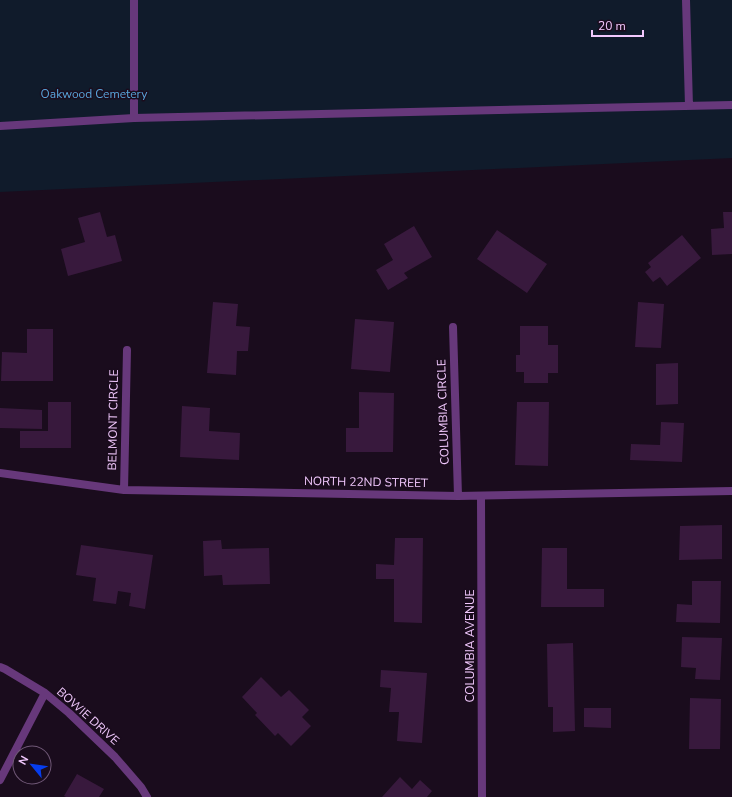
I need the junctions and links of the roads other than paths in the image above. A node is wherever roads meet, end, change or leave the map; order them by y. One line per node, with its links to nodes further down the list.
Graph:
1 (134, 0): 5 (street)
2 (686, 0): 4 (street)
3 (732, 105): 4 (street)
4 (689, 106): 5 (street)
5 (134, 118): 6 (street)
6 (0, 126)
7 (453, 328): 12 (street, COLUMBIA CIRCLE)
8 (127, 350): 10 (street, BELMONT CIRCLE)
9 (0, 473): 10 (street, NORTH 22ND STREET)
10 (124, 490): 12 (street, NORTH 22ND STREET)
11 (732, 491): 13 (street, NORTH 22ND STREET)
12 (458, 496): 13 (street, NORTH 22ND STREET)
13 (481, 496): 18 (street, COLUMBIA AVENUE)
14 (0, 667): 15 (street, BOWIE DRIVE)
15 (45, 693): 16 (street); 17 (street, BOWIE DRIVE)
16 (0, 780)
17 (147, 797)
18 (482, 797)

